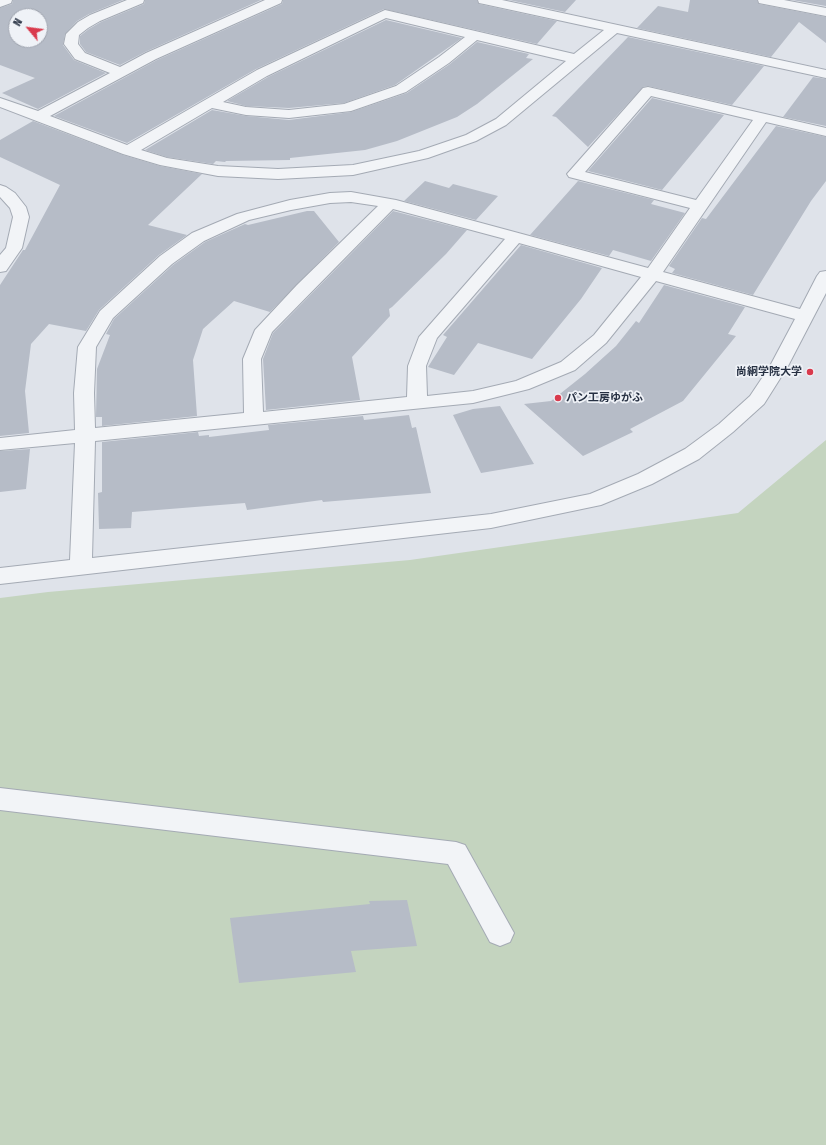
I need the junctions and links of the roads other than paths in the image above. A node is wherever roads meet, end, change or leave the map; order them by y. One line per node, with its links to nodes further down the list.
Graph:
1 (6, 0): 6 (street)
2 (138, 0): 11 (street)
3 (276, 0): 11 (street)
4 (484, 0): 8 (street)
5 (764, 0): 7 (street)
6 (0, 3)
7 (826, 12)
8 (613, 29): 10 (street); 12 (street)
9 (475, 36): 10 (street); 14 (street); 14 (street)
10 (576, 59): 18 (street)
11 (121, 72): 15 (street)
12 (826, 74)
13 (0, 102): 15 (street)
14 (209, 103): 18 (street)
15 (38, 117): 18 (street)
16 (762, 118): 17 (street); 21 (street); 21 (street)
17 (826, 132)
18 (128, 151)
19 (0, 190): 23 (street)
20 (390, 203): 22 (street); 28 (street); 29 (street)
21 (700, 206): 24 (street)
22 (516, 237): 24 (street); 27 (street)
23 (0, 267)
24 (652, 275): 26 (street); 27 (street)
25 (826, 276): 26 (street)
26 (804, 316): 31 (street)
27 (417, 404): 28 (street)
28 (254, 418): 29 (street)
29 (85, 435): 30 (street); 31 (street)
30 (0, 444)
31 (81, 567): 32 (street)
32 (0, 576)
33 (0, 799): 34 (street)
34 (500, 933)

